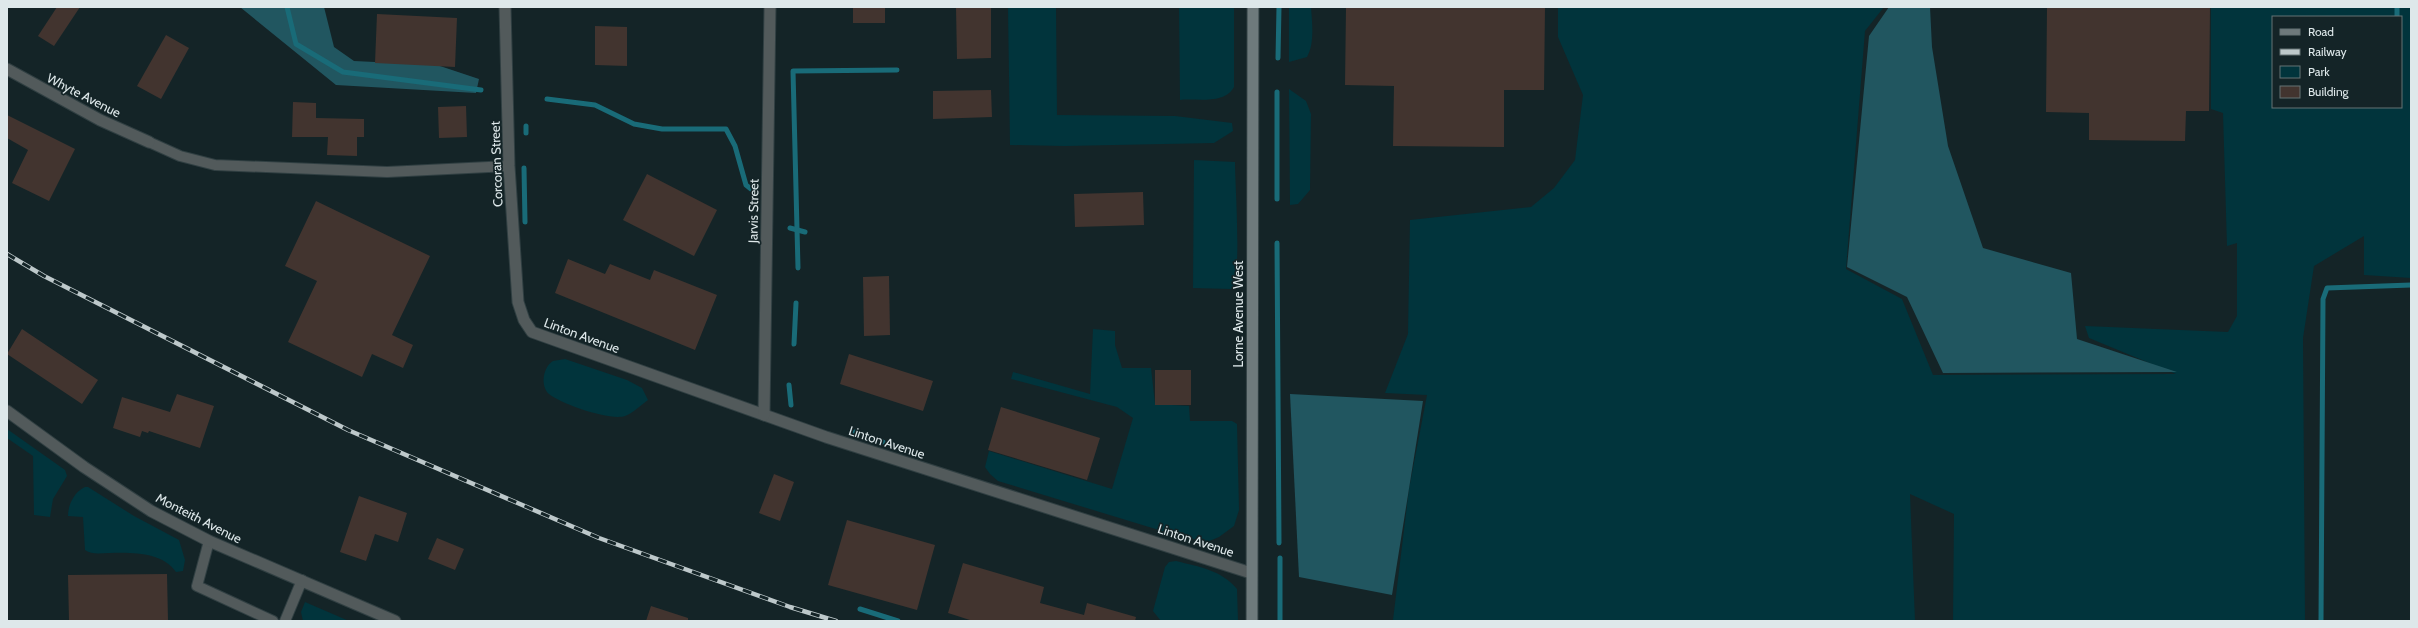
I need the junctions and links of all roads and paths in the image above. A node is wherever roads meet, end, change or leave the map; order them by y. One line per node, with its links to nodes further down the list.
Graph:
1 (505, 7): 6 (street, Corcoran Street)
2 (770, 7): 9 (street, Jarvis Street)
3 (1253, 7): 11 (main road, Lorne Avenue West)
4 (7, 69): 5 (street, Whyte Avenue)
5 (149, 142): 6 (lane)
6 (509, 166): 7 (street, Corcoran Street)
7 (524, 320): 9 (street, Linton Avenue)
8 (7, 410): 10 (street, Monteith Avenue)
9 (764, 415): 11 (street, Linton Avenue)
10 (209, 541): 12 (street, Monteith Avenue); 13 (lane)
11 (1251, 573): 16 (main road, Lorne Avenue West)
12 (302, 580): 14 (lane); 15 (street, Monteith Avenue)
13 (273, 621)
14 (285, 621)
15 (395, 621)
16 (1252, 621)

